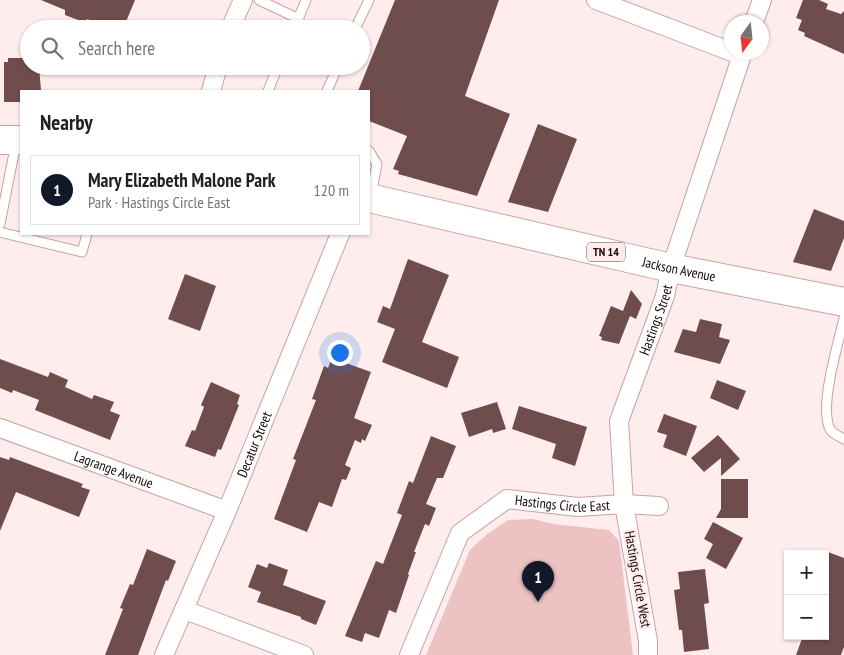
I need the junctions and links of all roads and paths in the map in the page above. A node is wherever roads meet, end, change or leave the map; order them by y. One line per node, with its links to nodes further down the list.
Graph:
1 (243, 0): 9 (street)
2 (259, 0): 8 (lane)
3 (306, 0): 8 (lane)
4 (369, 0): 10 (lane)
5 (596, 0): 11 (street)
6 (762, 0): 7 (street)
7 (757, 15)
8 (298, 19)
9 (234, 20)
10 (359, 20)
11 (724, 48)
12 (735, 60): 30 (street, Hastings Street)
13 (215, 75): 16 (street)
14 (274, 75): 17 (lane)
15 (334, 75): 18 (lane)
16 (211, 90)
17 (268, 90)
18 (327, 90)
19 (13, 140): 23 (lane)
20 (370, 153): 21 (lane)
21 (370, 194)
22 (370, 198): 30 (main road, Jackson Avenue / TN 14)
23 (0, 224)
24 (0, 232): 25 (lane)
25 (20, 235)
26 (20, 235): 29 (lane)
27 (87, 235): 29 (lane)
28 (340, 235): 37 (street, Decatur Street)
29 (41, 238)
30 (671, 268): 31 (main road, Jackson Avenue / TN 14); 35 (street, Hastings Street)
31 (844, 302)
32 (844, 318): 34 (lane)
33 (0, 428): 37 (street, Lagrange Avenue)
34 (844, 439)
35 (624, 504): 36 (street, Hastings Circle East); 41 (street, Hastings Circle East); 42 (street, Hastings Circle West)
36 (660, 506)
37 (227, 511): 38 (street, Decatur Street)
38 (185, 610): 39 (street, Decatur Street); 40 (street)
39 (164, 655)
40 (304, 655)
41 (409, 655)
42 (648, 655)

